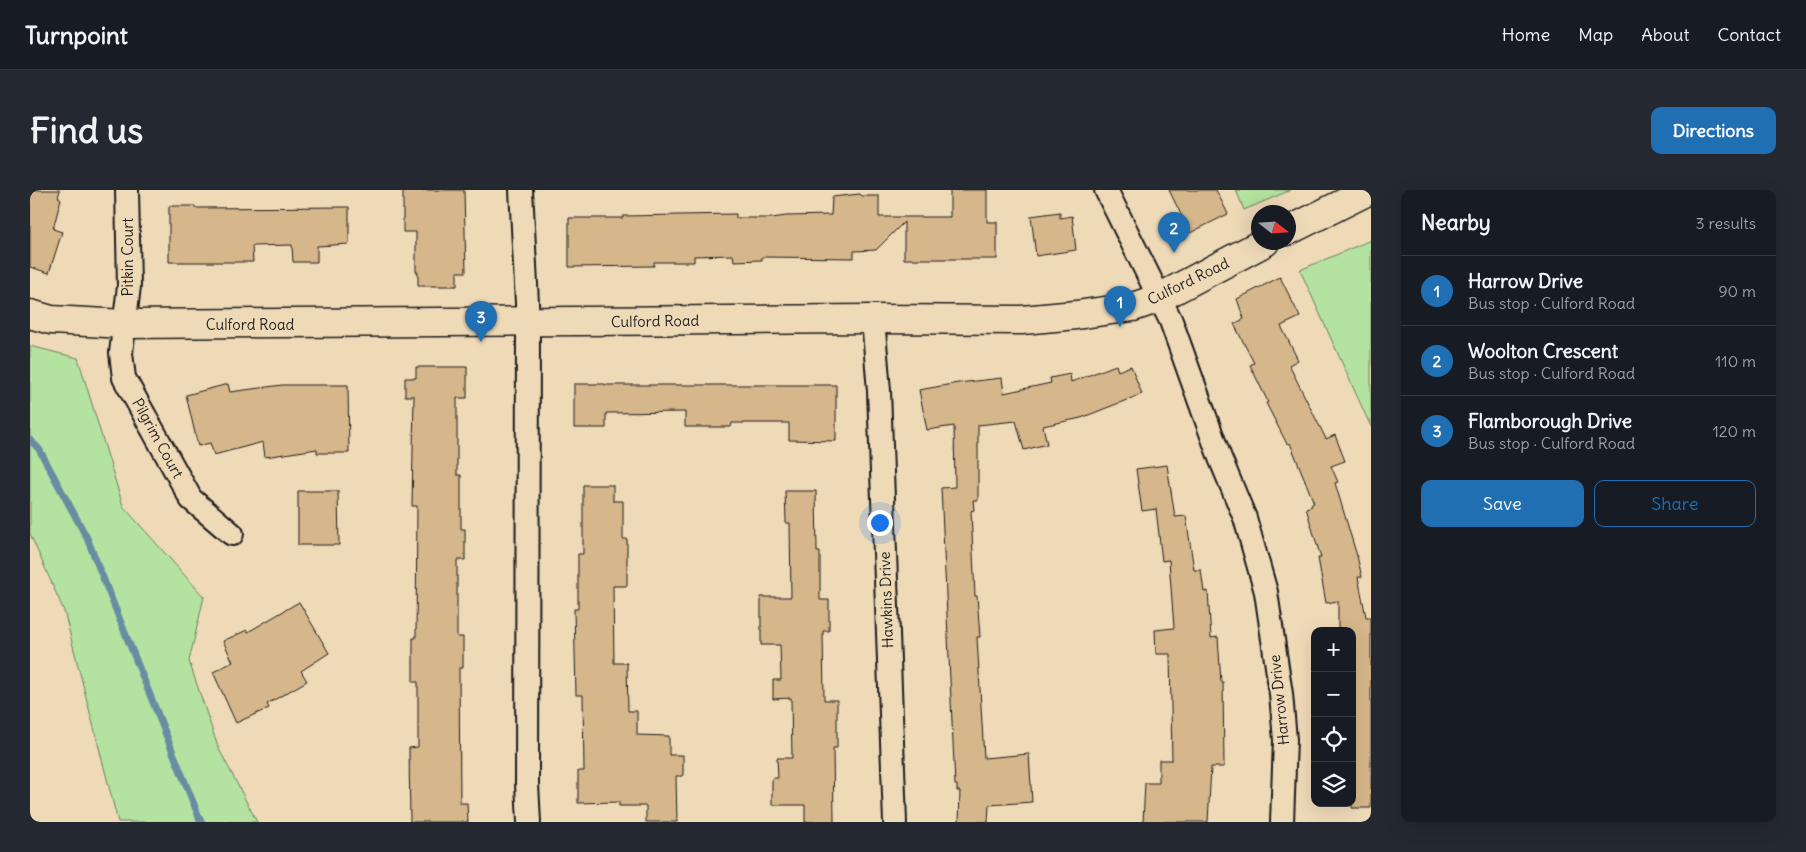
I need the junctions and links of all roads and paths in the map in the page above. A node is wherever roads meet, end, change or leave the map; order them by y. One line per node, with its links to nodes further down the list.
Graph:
1 (127, 190): 11 (street, Pitkin Court)
2 (521, 190): 10 (street)
3 (1106, 190): 7 (street, Harrow Drive)
4 (1370, 190): 5 (street)
5 (1296, 227)
6 (1251, 249): 7 (street, Culford Road)
7 (1159, 298): 9 (street, Culford Road); 15 (street, Harrow Drive)
8 (30, 314): 11 (street, Culford Road)
9 (873, 319): 10 (street, Culford Road); 14 (street, Hawkins Drive)
10 (528, 322): 11 (street, Culford Road); 13 (street)
11 (124, 324): 12 (street, Pilgrim Court)
12 (232, 534)
13 (529, 822)
14 (895, 822)
15 (1282, 822)

